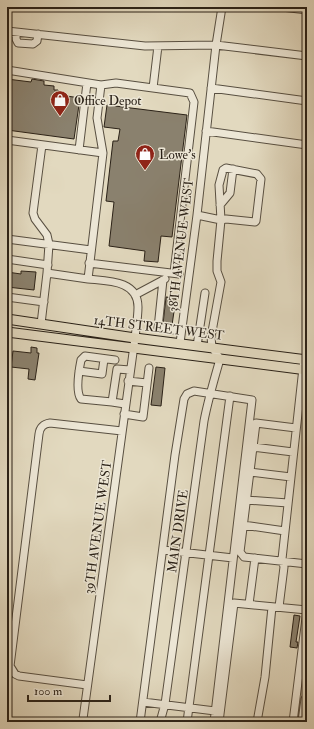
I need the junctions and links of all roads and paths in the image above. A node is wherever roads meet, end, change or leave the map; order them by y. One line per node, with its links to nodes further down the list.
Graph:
1 (222, 7): 7 (street, 38TH AVENUE WEST)
2 (282, 7): 3 (street)
3 (307, 10)
4 (7, 31): 5 (street)
5 (16, 32): 6 (street); 6 (street)
6 (38, 34): 8 (street)
7 (216, 45): 8 (street); 9 (street); 14 (street, 38TH AVENUE WEST)
8 (158, 46): 13 (street)
9 (307, 56)
10 (7, 70): 11 (street)
11 (87, 83): 12 (street); 20 (street)
12 (101, 85): 13 (street); 21 (street)
13 (153, 88): 33 (street)
14 (211, 88): 15 (street); 16 (street, 38TH AVENUE WEST)
15 (307, 101)
16 (206, 131): 19 (street); 24 (street, 38TH AVENUE WEST)
17 (7, 140): 18 (street)
18 (42, 145): 20 (street); 27 (street)
19 (307, 145)
20 (79, 150): 21 (street)
21 (103, 153): 28 (street)
22 (233, 169): 23 (street); 23 (street); 25 (street)
23 (220, 205): 25 (street)
24 (197, 215): 25 (street); 34 (street, 38TH AVENUE WEST)
25 (221, 220): 48 (street)
26 (7, 239): 27 (street)
27 (49, 244): 28 (street); 31 (street)
28 (91, 250): 30 (street)
29 (7, 260): 31 (street)
30 (89, 263): 33 (street); 35 (street)
31 (48, 265): 32 (street)
32 (47, 273): 35 (street); 40 (street)
33 (176, 274): 34 (street); 36 (street)
34 (189, 276): 46 (street, 38TH AVENUE WEST)
35 (88, 279): 38 (street)
36 (163, 280): 38 (street); 43 (street)
37 (205, 293): 47 (street)
38 (135, 295): 45 (street, 39TH AVENUE WEST)
39 (7, 297): 40 (street)
40 (44, 302): 42 (street)
41 (7, 320): 42 (main road, 14TH STREET WEST)
42 (41, 324): 45 (main road, 14TH STREET WEST)
43 (174, 330)
44 (7, 332): 49 (main road, 14TH STREET WEST)
45 (134, 338): 46 (main road, 14TH STREET WEST); 49 (street, 39TH AVENUE WEST)
46 (180, 343): 47 (main road, 14TH STREET WEST)
47 (197, 346): 48 (main road, 14TH STREET WEST)
48 (212, 347): 51 (street); 52 (main road, 14TH STREET WEST)
49 (133, 348): 51 (main road, 14TH STREET WEST); 55 (street, 39TH AVENUE WEST)
50 (104, 359): 53 (street); 57 (street); 57 (street)
51 (220, 359): 56 (main road, 14TH STREET WEST); 60 (street, MAIN DRIVE)
52 (305, 359): 56 (street)
53 (115, 360)
54 (149, 368): 59 (street)
55 (130, 370): 58 (street, 39TH AVENUE WEST); 62 (street)
56 (305, 370): 65 (street)
57 (79, 371): 62 (street)
58 (128, 381): 59 (street); 63 (street, 39TH AVENUE WEST)
59 (147, 383): 64 (street)
60 (210, 394): 61 (street); 75 (street); 76 (street, MAIN DRIVE)
61 (230, 396): 77 (street); 78 (street)
62 (112, 402): 63 (street)
63 (125, 404): 64 (street, 39TH AVENUE WEST)
64 (124, 414): 66 (street, 39TH AVENUE WEST)
65 (296, 428): 67 (street); 68 (street)
66 (122, 431): 85 (street, 39TH AVENUE WEST); 85 (street)
67 (253, 447): 68 (street); 69 (street)
68 (294, 452): 70 (street)
69 (250, 472): 70 (street); 71 (street)
70 (291, 477): 72 (street)
71 (246, 500): 72 (street); 73 (street)
72 (288, 503): 74 (street)
73 (243, 525): 74 (street); 79 (street)
74 (285, 531): 80 (street)
75 (163, 550): 76 (street); 87 (street)
76 (186, 553): 77 (street); 88 (street, MAIN DRIVE)
77 (209, 555): 78 (street); 89 (street)
78 (233, 558): 90 (street)
79 (255, 558): 80 (street); 82 (street)
80 (282, 561): 81 (street); 83 (street)
81 (307, 564)
82 (249, 604): 83 (street); 96 (street)
83 (277, 609): 84 (street); 97 (street)
84 (307, 610): 98 (street)
85 (87, 685): 91 (street, 39TH AVENUE WEST)
86 (307, 697): 99 (street)
87 (143, 702): 88 (street); 92 (street)
88 (165, 704): 89 (street); 93 (street, MAIN DRIVE)
89 (189, 707): 90 (street); 94 (street)
90 (215, 711): 95 (street)
91 (83, 719)
92 (140, 722)
93 (160, 722)
94 (187, 722)
95 (214, 722)
96 (219, 722)
97 (257, 722)
98 (292, 722)
99 (302, 722)

